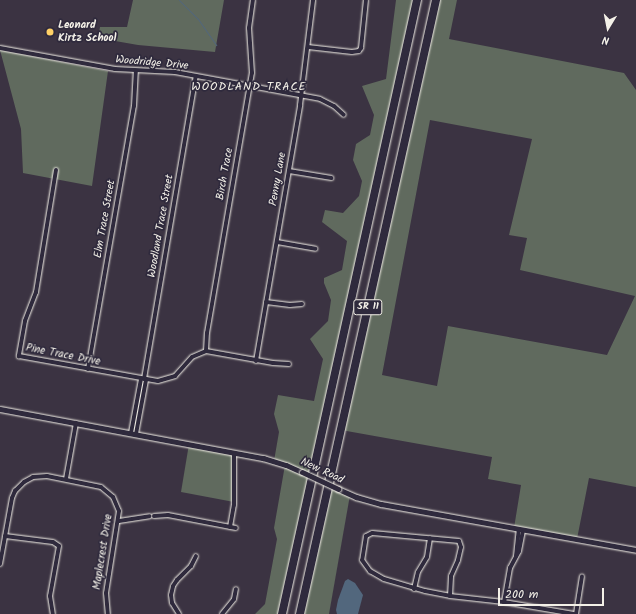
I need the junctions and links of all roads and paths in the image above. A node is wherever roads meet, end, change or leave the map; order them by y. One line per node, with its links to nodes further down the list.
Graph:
1 (253, 0): 10 (street, Birch Trace)
2 (313, 0): 6 (street, Penny Lane)
3 (366, 0): 6 (street)
4 (417, 0): 48 (highway, SR 11)
5 (436, 0): 49 (highway, SR 11)
6 (308, 47): 11 (street, Penny Lane)
7 (0, 48): 8 (street, Woodridge Drive)
8 (136, 71): 9 (street, Woodridge Drive); 23 (street, Elm Trace Street)
9 (196, 76): 10 (street, Woodridge Drive); 24 (street, Woodland Trace Street)
10 (250, 86): 11 (street, Woodridge Drive); 20 (street, Birch Trace)
11 (302, 96): 12 (street, Woodridge Drive); 14 (street, Penny Lane)
12 (344, 115)
13 (56, 170): 23 (street, Pine Trace Drive)
14 (289, 171): 15 (street); 16 (street, Penny Lane)
15 (331, 178)
16 (277, 242): 17 (street); 18 (street, Penny Lane)
17 (315, 249)
18 (266, 302): 19 (street); 21 (street, Penny Lane)
19 (302, 304)
20 (206, 351): 21 (street); 24 (street, Pine Trace Drive)
21 (256, 361): 22 (street)
22 (289, 364)
23 (88, 369): 24 (street, Pine Trace Drive)
24 (144, 379): 27 (street, Woodland Trace Street)
25 (0, 409): 26 (street, New Road)
26 (76, 423): 27 (street, New Road); 29 (street)
27 (133, 434): 28 (street, New Road)
28 (234, 452): 31 (street); 33 (street, New Road, bridge)
29 (66, 479): 30 (street, Maplecrest Drive); 34 (street, Maplecrest Drive)
30 (119, 521): 31 (street); 45 (street, Maplecrest Drive)
31 (230, 527): 32 (street)
32 (236, 528)
33 (521, 529): 36 (street, New Road); 43 (street)
34 (5, 536): 38 (street, Maplecrest Drive); 44 (street)
35 (430, 538): 41 (street); 41 (street); 42 (street)
36 (636, 550)
37 (196, 556): 46 (street)
38 (0, 564)
39 (582, 576): 50 (street)
40 (236, 589): 47 (street)
41 (414, 589): 42 (street)
42 (450, 596): 43 (street)
43 (504, 602): 50 (street)
44 (53, 614)
45 (108, 614)
46 (179, 614)
47 (222, 614)
48 (282, 614)
49 (300, 614)
50 (575, 614)

